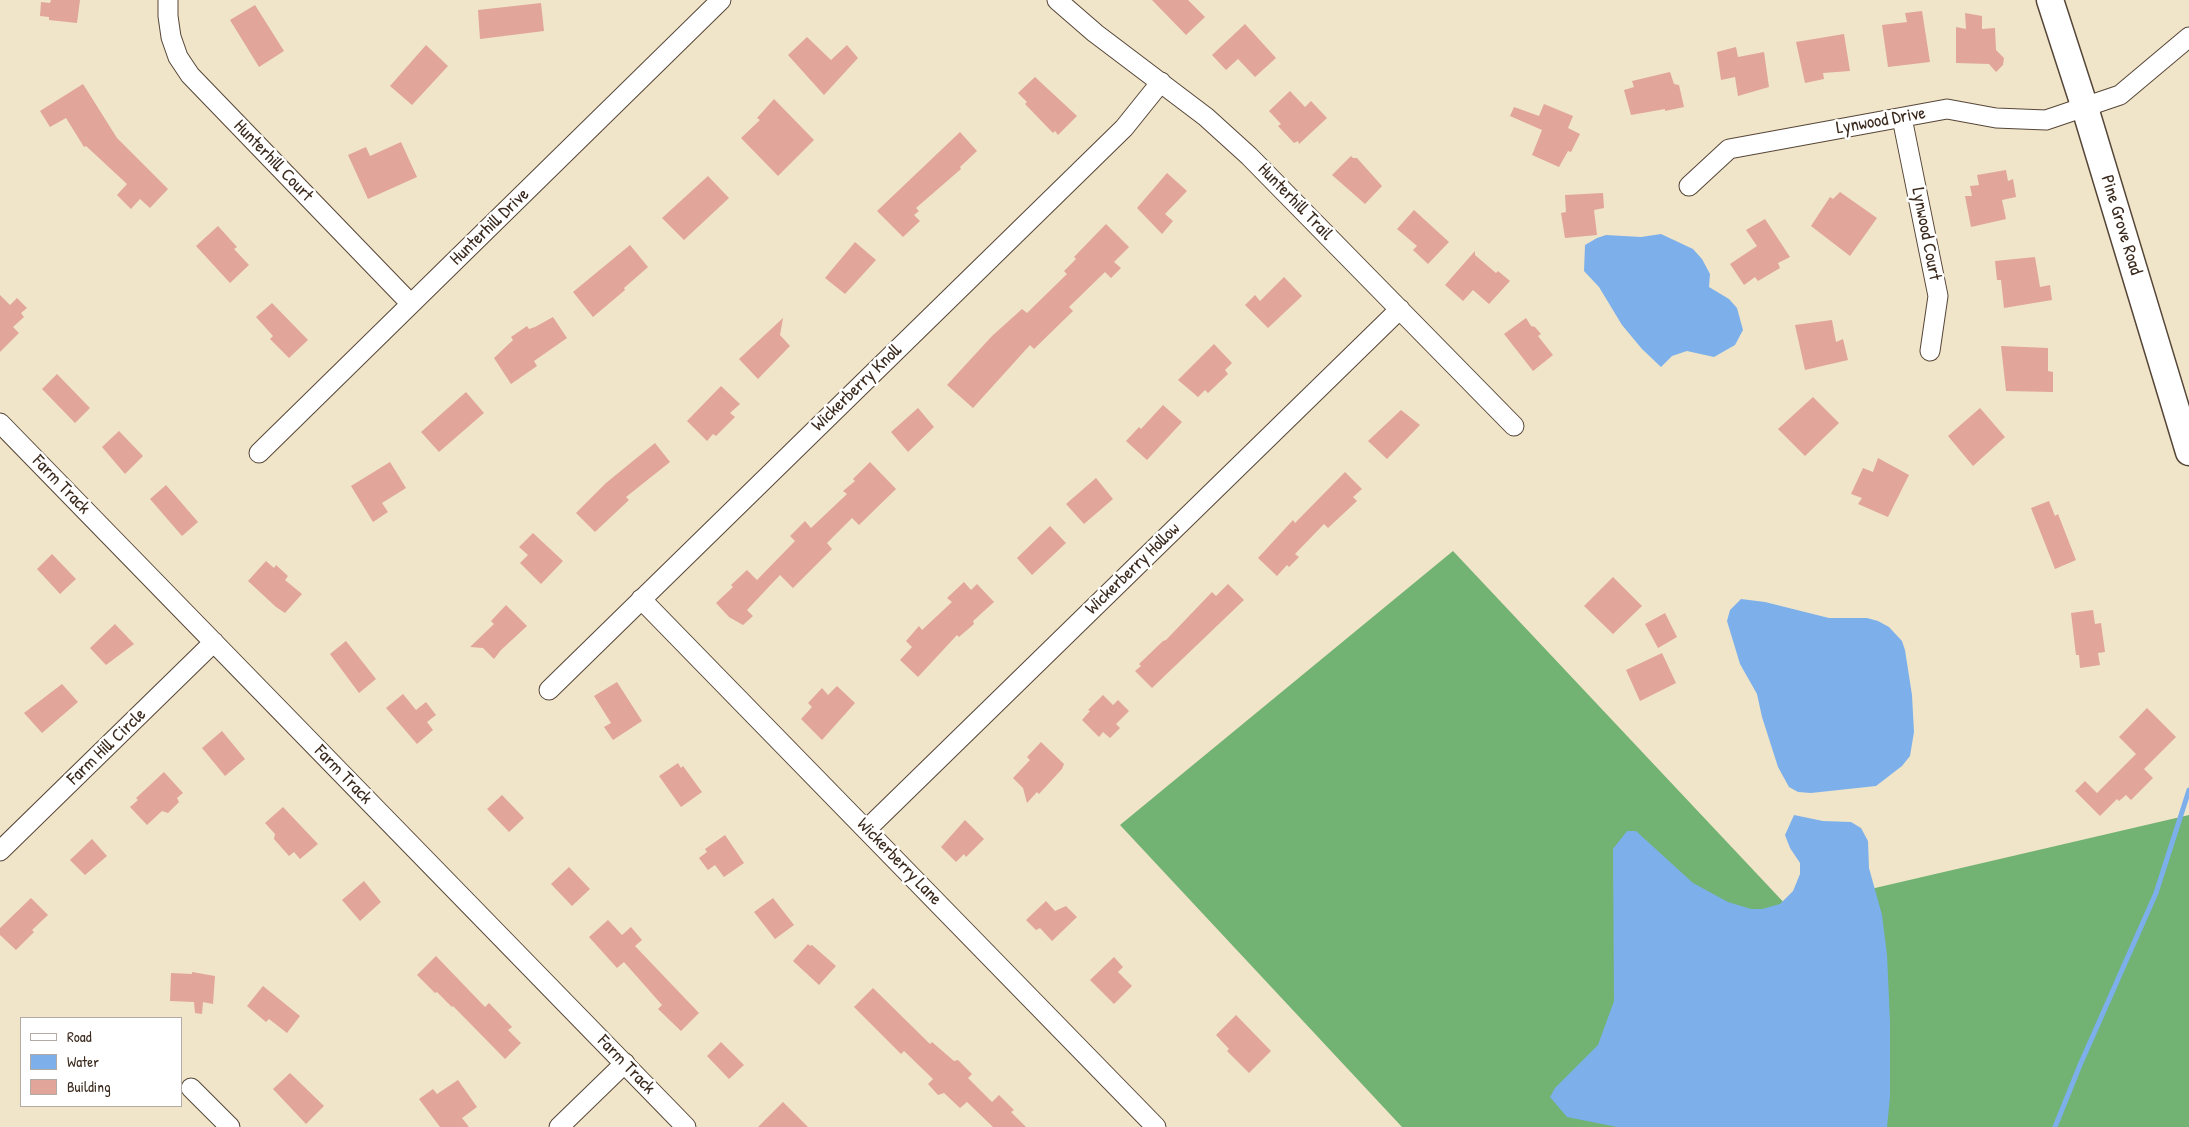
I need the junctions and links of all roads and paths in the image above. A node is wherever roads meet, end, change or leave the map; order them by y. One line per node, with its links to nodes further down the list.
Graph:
1 (168, 0): 10 (street, Hunterhill Court)
2 (721, 0): 10 (street, Hunterhill Drive)
3 (1057, 0): 6 (street, Hunterhill Trail)
4 (2050, 0): 7 (main road, Pine Grove Road)
5 (2189, 37): 7 (street, Lynwood Drive)
6 (1161, 82): 11 (street, Hunterhill Trail); 17 (street, Wickerberry Knoll)
7 (2085, 108): 8 (street, Lynwood Drive); 15 (main road, Pine Grove Road)
8 (1902, 118): 9 (street, Lynwood Drive); 12 (street, Lynwood Court)
9 (1689, 186)
10 (412, 304): 16 (street, Hunterhill Drive)
11 (1400, 309): 14 (street, Hunterhill Trail); 20 (street, Wickerberry Hollow)
12 (1930, 351)
13 (0, 423): 18 (street, Farm Track)
14 (1514, 426)
15 (2189, 452)
16 (259, 453)
17 (641, 599): 19 (street, Wickerberry Knoll); 20 (street, Wickerberry Lane)
18 (214, 642): 21 (street, Farm Hill Circle); 22 (street, Farm Track)
19 (549, 690)
20 (866, 829): 27 (street, Wickerberry Lane)
21 (0, 852)
22 (624, 1063): 25 (street); 26 (street, Farm Track)
23 (191, 1088): 24 (street)
24 (230, 1127)
25 (559, 1127)
26 (686, 1127)
27 (1156, 1127)

